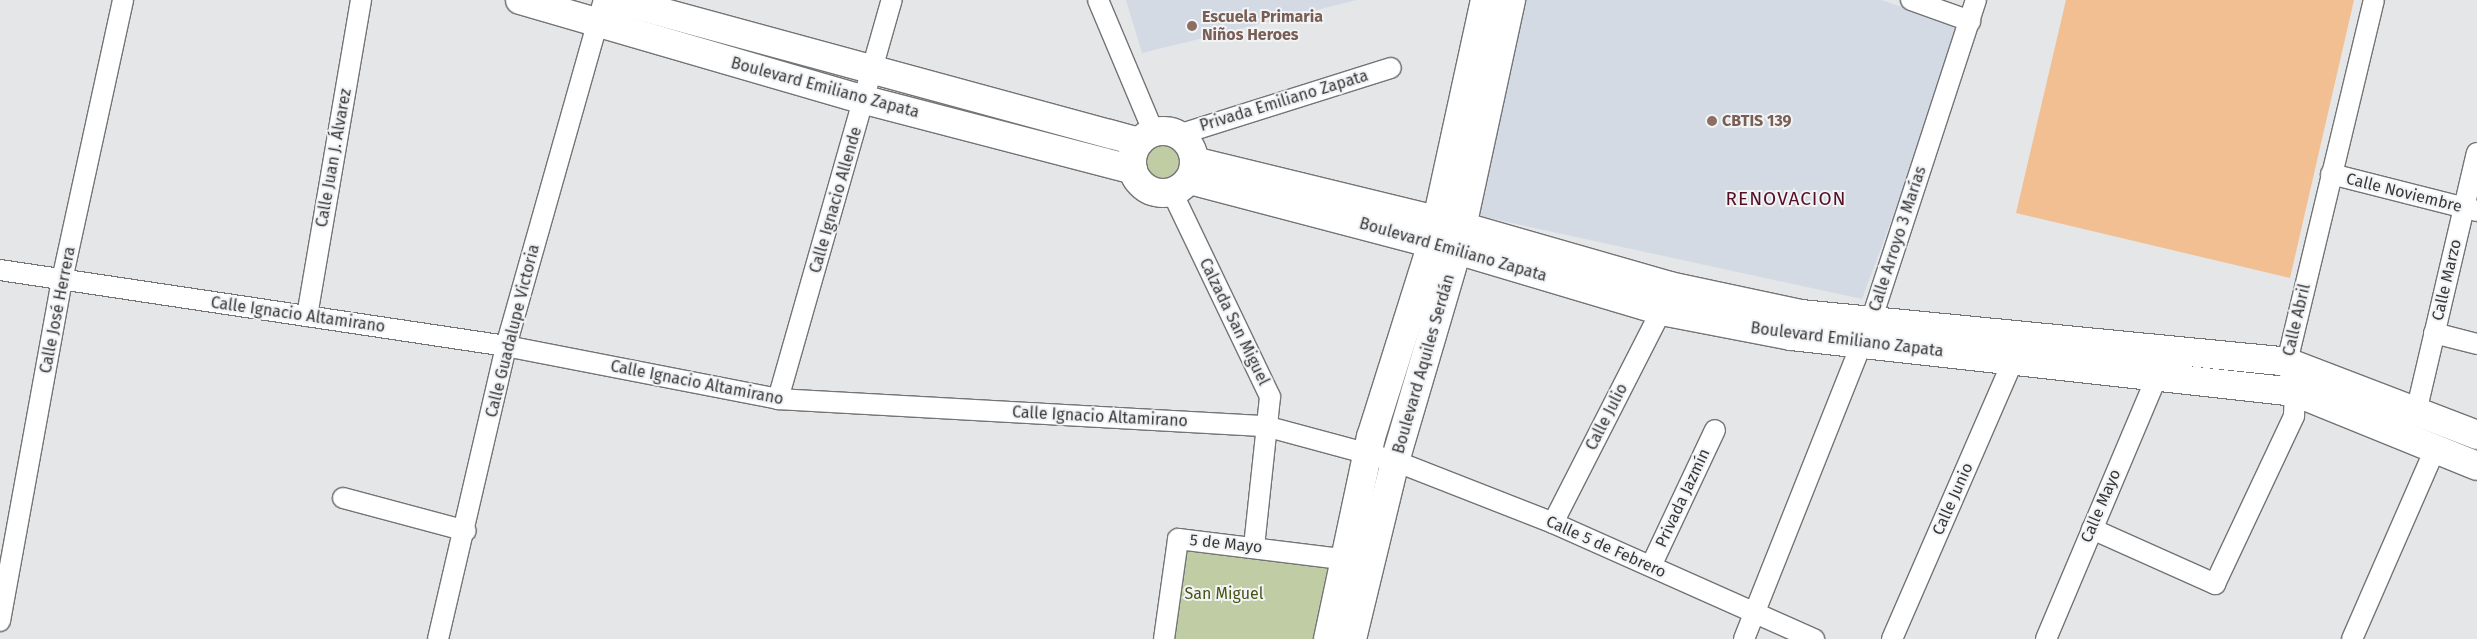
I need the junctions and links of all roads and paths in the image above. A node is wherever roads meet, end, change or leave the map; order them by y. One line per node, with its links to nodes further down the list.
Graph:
1 (123, 0): 25 (street, Calle José Herrera)
2 (361, 0): 27 (street, Calle Juan J. Álvarez)
3 (520, 0): 12 (street, Boulevard Emiliano Zapata)
4 (617, 0): 15 (street, Boulevard Emiliano Zapata)
5 (892, 0): 15 (street, Calle Ignacio Allende)
6 (1098, 0): 17 (street)
7 (1485, 0): 23 (street, Boulevard Aquiles Serdán)
8 (1511, 0): 23 (street, Boulevard Aquiles Serdán)
9 (1911, 0): 13 (street)
10 (1976, 0): 13 (street, Calle Arroyo 3 Marías)
11 (2374, 0): 20 (street, Calle Abril)
12 (601, 12): 16 (street, Boulevard Emiliano Zapata); 32 (street, Calle Guadalupe Victoria)
13 (1970, 21): 28 (street, Calle Arroyo 3 Marías)
14 (1391, 68): 17 (street, Privada Emiliano Zapata)
15 (873, 70): 16 (street, Calle Ignacio Allende); 17 (street, Boulevard Emiliano Zapata)
16 (865, 100): 19 (street, Boulevard Emiliano Zapata); 37 (street, Calle Ignacio Allende)
17 (1157, 136): 19 (street); 21 (street)
18 (2477, 153): 22 (street, Calle Marzo)
19 (1133, 170): 21 (street, Boulevard Emiliano Zapata)
20 (2331, 174): 22 (street, Calle Noviembre); 34 (street, Calle Abril)
21 (1185, 178): 23 (street, Boulevard Emiliano Zapata); 39 (street, Calzada San Miguel)
22 (2470, 210): 29 (street, Calle Marzo)
23 (1447, 235): 26 (street, Boulevard Emiliano Zapata); 28 (street, Boulevard Emiliano Zapata); 43 (street, Boulevard Aquiles Serdán); 44 (street, Boulevard Aquiles Serdán)
24 (0, 270): 25 (street, Calle Ignacio Altamirano)
25 (62, 280): 27 (street, Calle Ignacio Altamirano); 54 (street, Calle José Herrera)
26 (1662, 311): 31 (street, Boulevard Emiliano Zapata); 47 (street, Calle Julio)
27 (307, 316): 32 (street, Calle Ignacio Altamirano)
28 (1872, 318): 31 (street, Calle Arroyo 3 Marías); 34 (street, Boulevard Emiliano Zapata)
29 (2434, 333): 30 (street); 38 (street, Calle Marzo)
30 (2477, 344)
31 (1860, 345): 33 (street, Boulevard Emiliano Zapata); 53 (street, Calle Arroyo 3 Marías)
32 (506, 346): 37 (street, Calle Ignacio Altamirano); 49 (street, Calle Guadalupe Victoria)
33 (2014, 359): 35 (street, Boulevard Emiliano Zapata); 61 (street, Calle Junio)
34 (2287, 362): 36 (street, Calle Abril); 38 (street, Boulevard Emiliano Zapata)
35 (2158, 374): 36 (street, Boulevard Emiliano Zapata); 48 (street, Calle Mayo)
36 (2295, 392): 42 (street, Boulevard Emiliano Zapata); 48 (street, Calle Abril)
37 (778, 399): 39 (street, Calle Ignacio Altamirano)
38 (2417, 408): 41 (street, Boulevard Emiliano Zapata)
39 (1265, 426): 43 (street, Calle Ignacio Altamirano); 50 (street, Calzada San Miguel)
40 (1715, 430): 52 (street, Privada Jazmín)
41 (2477, 435)
42 (2435, 449): 45 (street, Boulevard Emiliano Zapata); 63 (street)
43 (1368, 451): 44 (street, Calle Ignacio Altamirano); 51 (street, Boulevard Aquiles Serdán)
44 (1396, 461): 47 (street, Calle 5 de Febrero); 51 (street, Boulevard Aquiles Serdán)
45 (2477, 466)
46 (343, 498): 49 (street)
47 (1553, 523): 52 (street, Calle 5 de Febrero)
48 (2092, 528): 62 (street, Calle Mayo)
49 (466, 531): 55 (street, Calle Guadalupe Victoria)
50 (1254, 546): 51 (street, 5 de Mayo); 56 (street, 5 de Mayo)
51 (1357, 560): 57 (street, Boulevard Aquiles Serdán); 58 (street, Boulevard Aquiles Serdán)
52 (1651, 566): 53 (street, Calle 5 de Febrero)
53 (1755, 614): 59 (street, Calle Arroyo 3 Marías); 60 (street, Calle 5 de Febrero)
54 (0, 621)
55 (438, 639)
56 (1164, 639)
57 (1328, 639)
58 (1352, 639)
59 (1744, 639)
60 (1814, 639)
61 (1892, 639)
62 (2046, 639)
63 (2352, 639)

